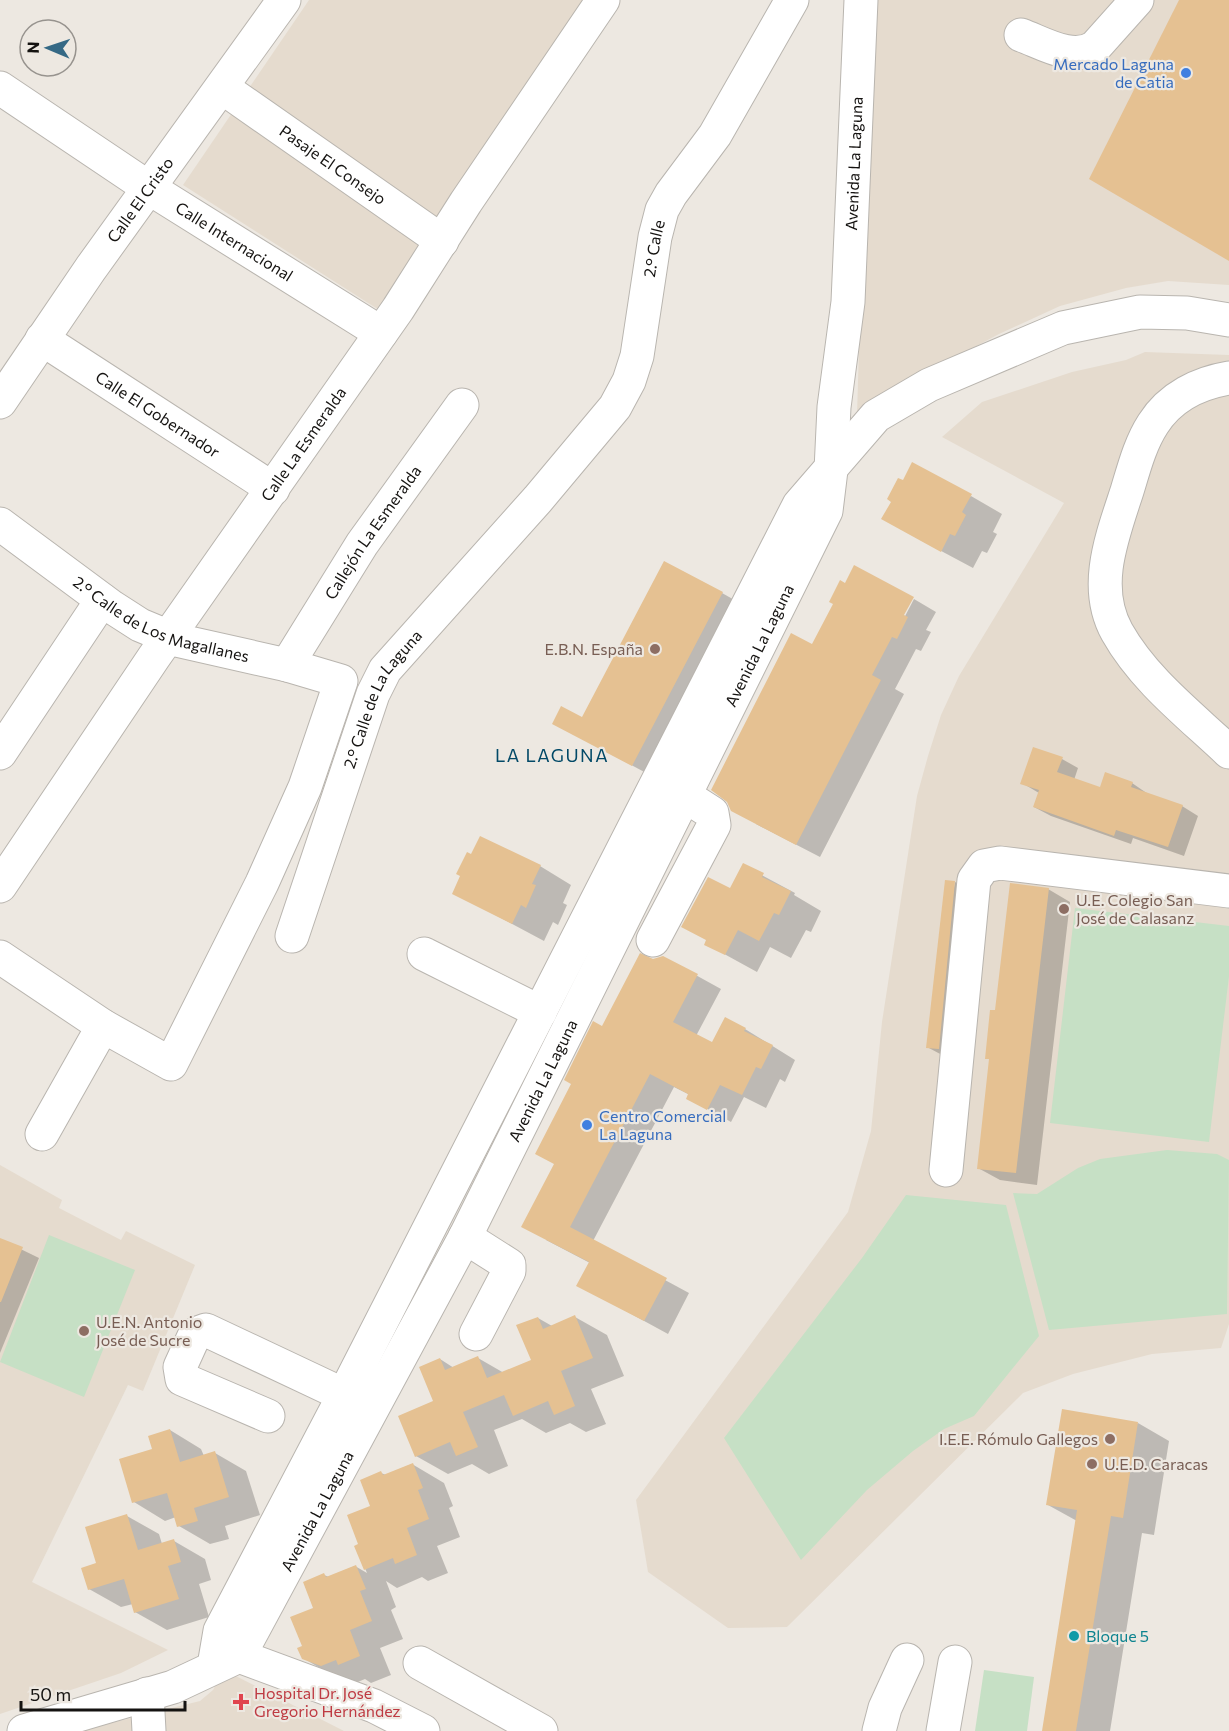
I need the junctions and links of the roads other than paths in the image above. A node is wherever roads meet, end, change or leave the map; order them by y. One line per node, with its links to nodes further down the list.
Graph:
1 (284, 0): 8 (street, Calle El Cristo)
2 (603, 0): 10 (street, Calle La Esmeralda)
3 (792, 0): 19 (street, 2.° Calle)
4 (861, 0): 17 (street, Avenida La Laguna)
5 (1137, 0): 6 (street)
6 (1021, 35)
7 (0, 88): 9 (street, Calle Internacional)
8 (223, 88): 9 (street, Calle El Cristo); 10 (street, Pasaje El Consejo)
9 (149, 188): 12 (street, Calle Internacional); 13 (street, Calle El Cristo)
10 (442, 240): 12 (street, Calle La Esmeralda)
11 (1229, 320): 17 (street, Avenida La Laguna)
12 (381, 333): 18 (street, Calle La Esmeralda)
13 (42, 339): 15 (street, Calle El Cristo); 18 (street, Calle El Gobernador)
14 (1229, 378): 24 (street)
15 (0, 402)
16 (462, 405): 23 (street, Callejón La Esmeralda)
17 (831, 470): 26 (street, Avenida La Laguna); 33 (street, Avenida La Laguna)
18 (273, 489): 22 (street, Calle La Esmeralda)
19 (538, 499): 29 (street, 2.° Calle de La Laguna)
20 (0, 524): 21 (street, 2.° Calle de Los Magallanes)
21 (102, 600): 22 (street, 2.° Calle de Los Magallanes); 25 (street)
22 (168, 638): 23 (street, 2.° Calle de Los Magallanes); 27 (street, Calle La Esmeralda)
23 (287, 665): 34 (street, 2.° Calle de Los Magallanes)
24 (1229, 752)
25 (0, 753)
26 (684, 795): 30 (street); 37 (street, Avenida La Laguna)
27 (0, 886)
28 (1229, 891): 36 (street)
29 (292, 936)
30 (653, 939)
31 (424, 954): 33 (street)
32 (0, 957): 34 (street)
33 (540, 1012): 39 (street, Avenida La Laguna)
34 (103, 1026): 35 (street)
35 (42, 1134)
36 (946, 1170)
37 (465, 1237): 38 (street); 42 (street, Avenida La Laguna)
38 (476, 1334)
39 (344, 1395): 40 (street); 42 (street, Avenida La Laguna)
40 (268, 1416)
41 (907, 1660): 50 (street)
42 (227, 1661): 45 (street); 48 (street)
43 (955, 1662): 51 (street)
44 (420, 1663): 49 (street)
45 (147, 1694): 46 (street); 47 (street)
46 (24, 1731)
47 (149, 1731)
48 (423, 1731)
49 (541, 1731)
50 (879, 1731)
51 (943, 1731)

